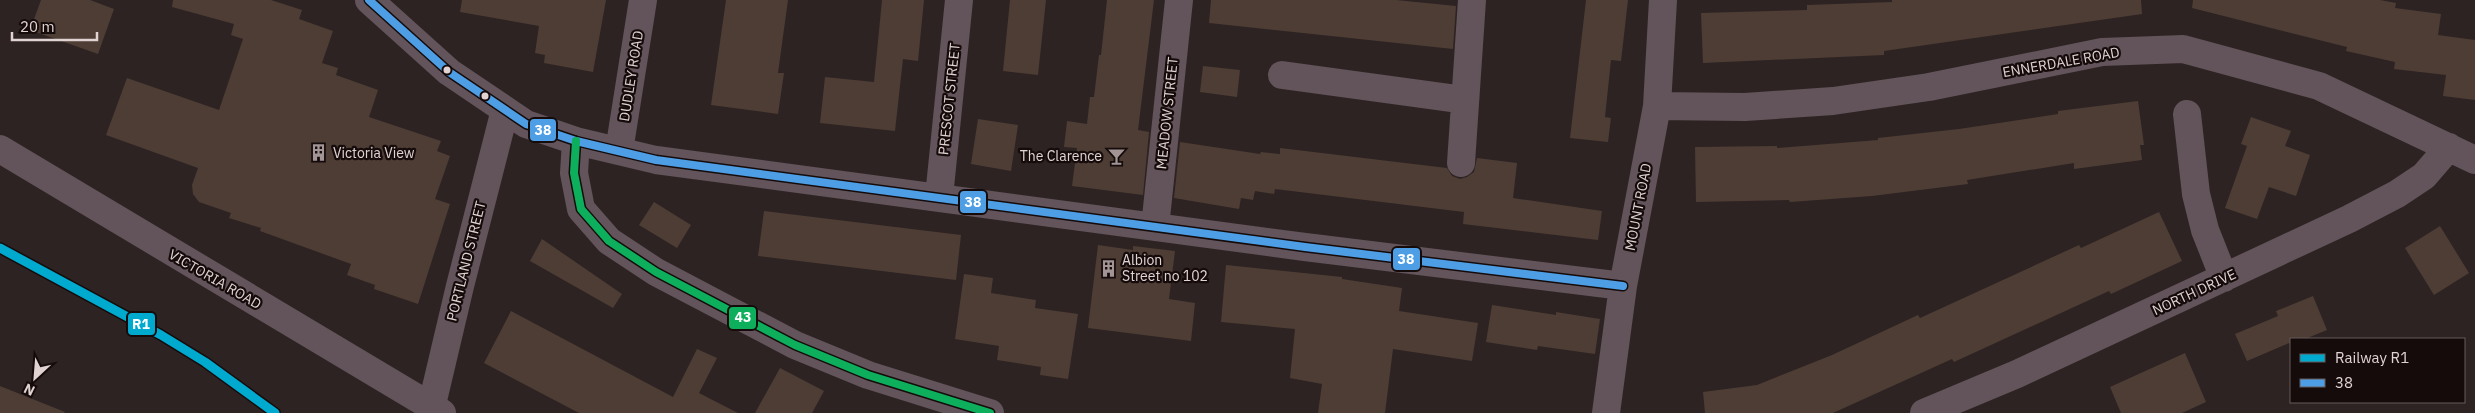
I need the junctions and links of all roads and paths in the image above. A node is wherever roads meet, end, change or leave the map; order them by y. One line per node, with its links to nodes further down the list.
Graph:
1 (369, 0): 10 (street)
2 (643, 0): 15 (street, DUDLEY ROAD)
3 (959, 0): 18 (street, PRESCOT STREET)
4 (1180, 0): 19 (street, MEADOW STREET)
5 (1472, 0): 8 (street)
6 (1663, 0): 9 (street, MOUNT ROAD)
7 (1282, 76): 8 (street)
8 (1465, 100): 17 (street)
9 (1657, 106): 13 (street, ENNERDALE ROAD); 21 (street, MOUNT ROAD)
10 (505, 110): 12 (street); 22 (street, PORTLAND STREET)
11 (2187, 114): 20 (street)
12 (576, 141): 15 (street); 23 (street)
13 (2449, 147): 16 (street, ENNERDALE ROAD); 20 (street, NORTH DRIVE)
14 (0, 149): 22 (street, VICTORIA ROAD)
15 (620, 151): 18 (street)
16 (2475, 160)
17 (1460, 163)
18 (939, 198): 19 (street)
19 (1155, 227): 21 (street)
20 (2224, 278): 25 (street, NORTH DRIVE)
21 (1624, 286): 24 (street, MOUNT ROAD)
22 (434, 411)
23 (990, 413)
24 (1606, 413)
25 (1924, 413)

